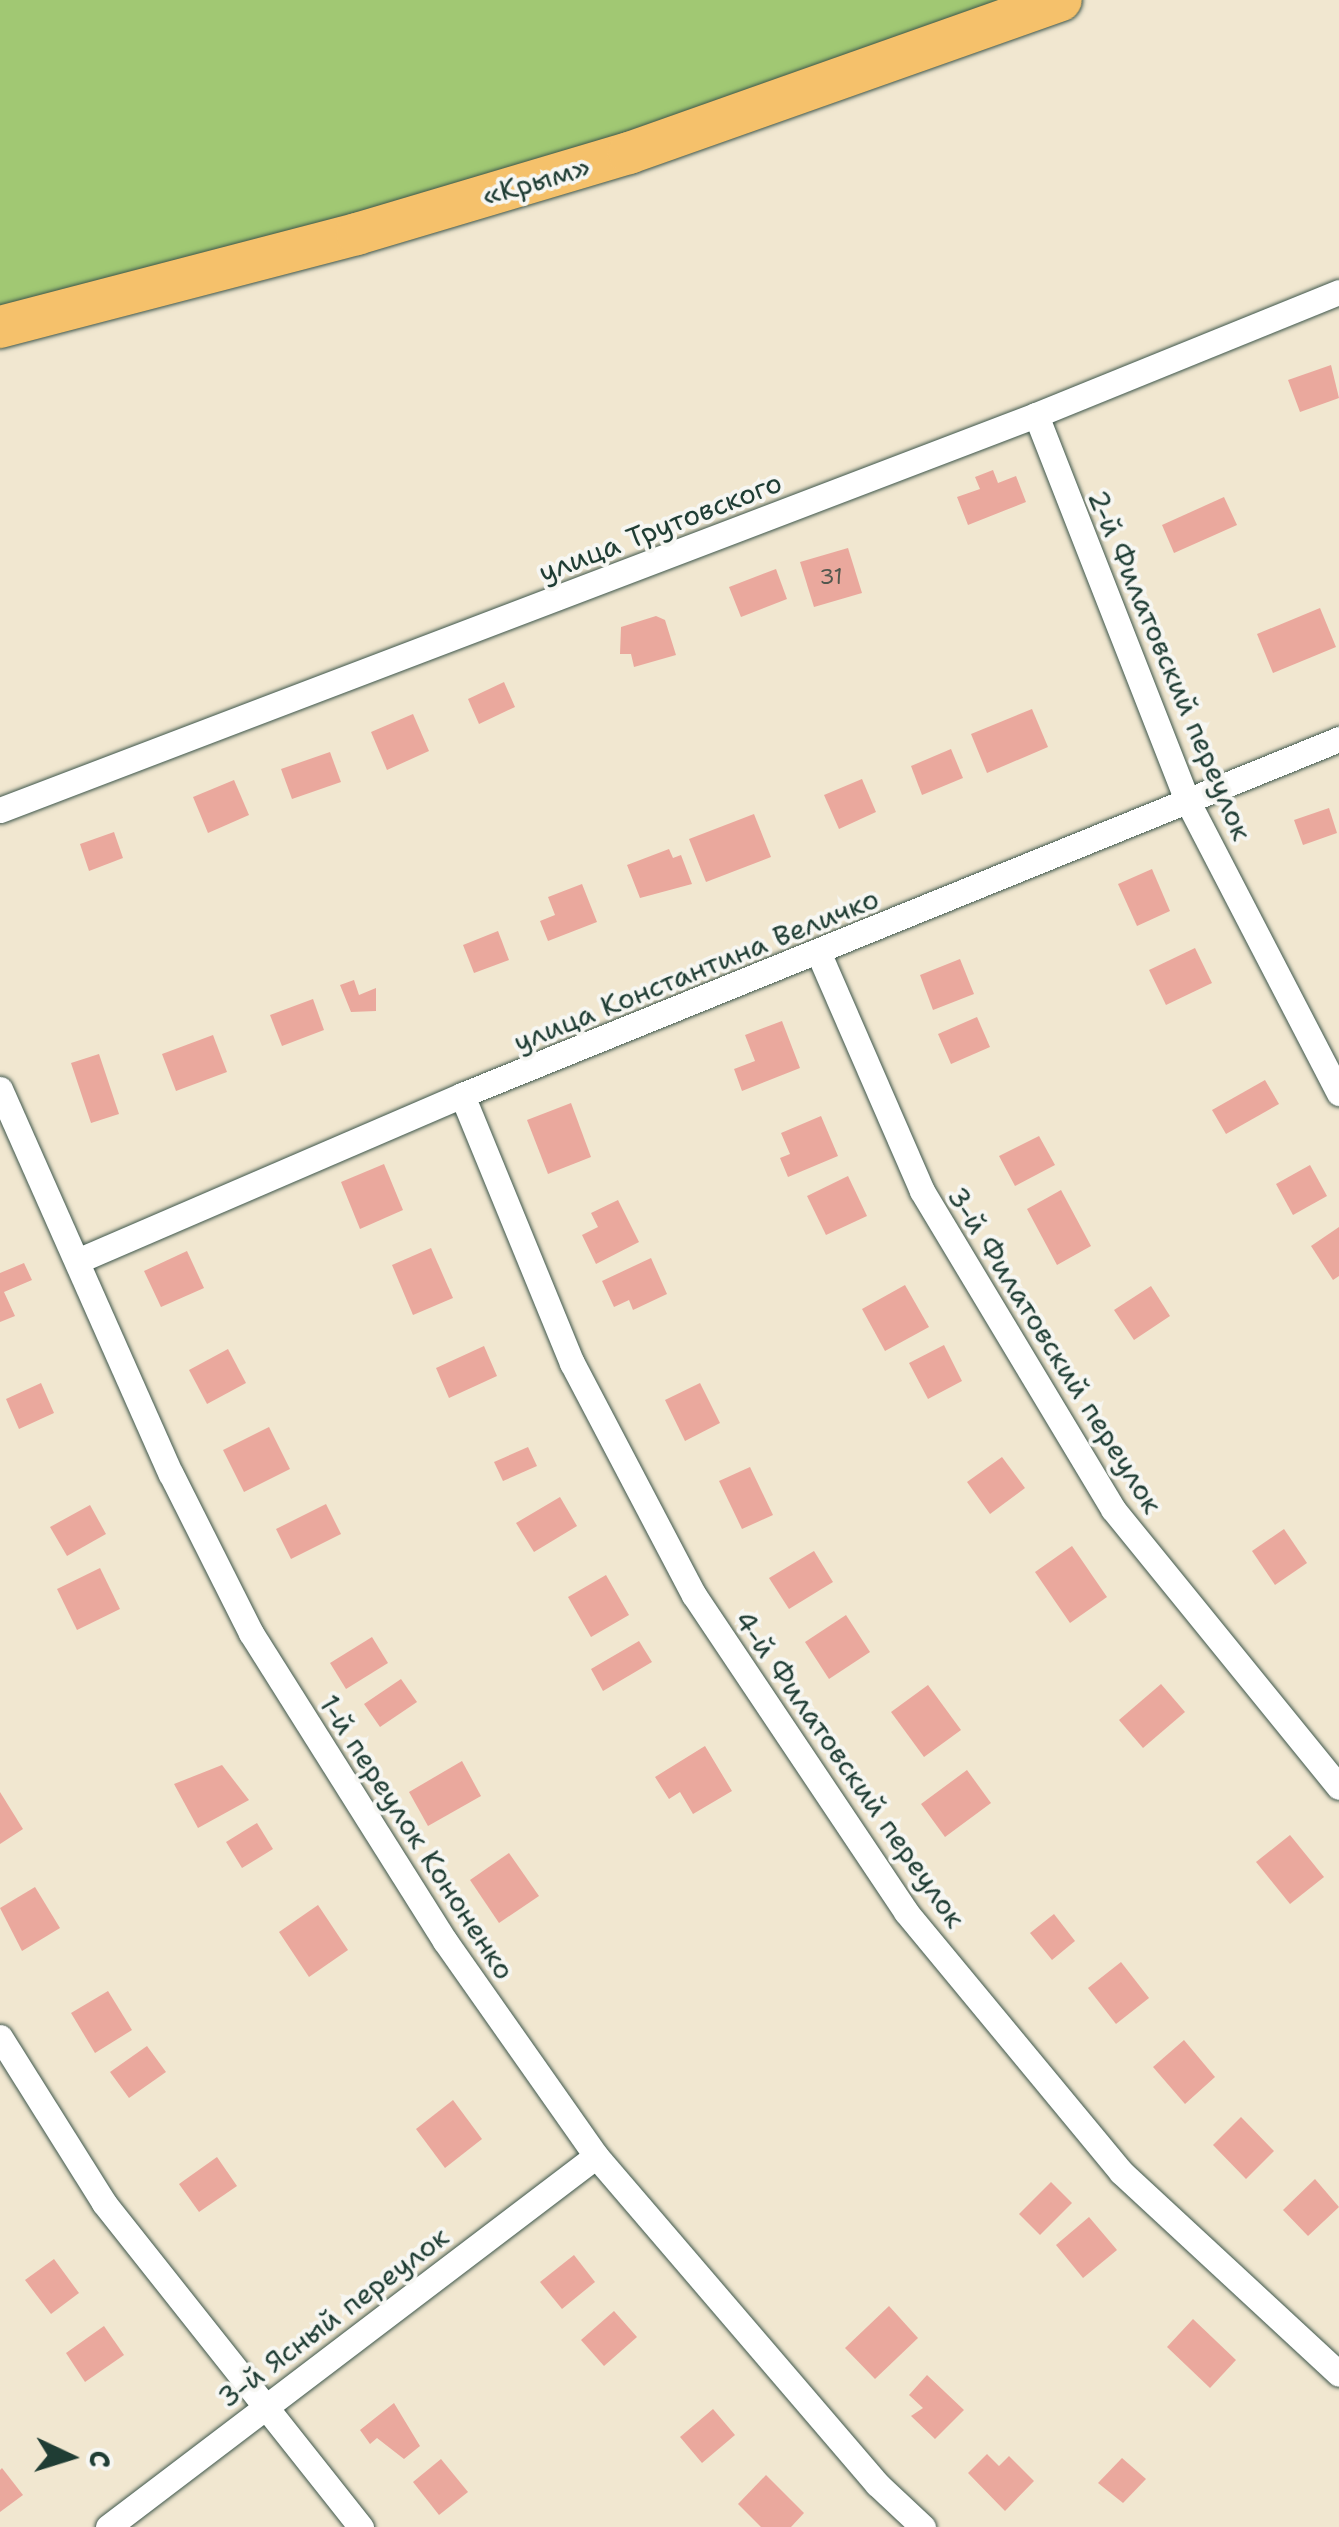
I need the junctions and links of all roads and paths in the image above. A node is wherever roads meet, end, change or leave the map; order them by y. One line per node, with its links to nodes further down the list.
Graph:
1 (1060, 0): 3 (highway, «Крым»)
2 (1339, 292): 4 (street, улица Трутовского)
3 (0, 326)
4 (1036, 416): 6 (street, 2-й Филатовский переулок); 7 (street, улица Трутовского)
5 (1339, 739): 6 (street, улица Константина Величко)
6 (1188, 802): 8 (street, улица Константина Величко); 10 (street, 2-й Филатовский переулок)
7 (0, 810)
8 (819, 954): 11 (street, улица Константина Величко); 13 (street, 3-й Филатовский переулок)
9 (0, 1089): 12 (street, 1-й переулок Кононенко)
10 (1339, 1094)
11 (462, 1095): 12 (street, улица Константина Величко); 16 (street, 4-й Филатовский переулок)
12 (77, 1261): 15 (street, 1-й переулок Кононенко)
13 (1339, 1786)
14 (0, 2037): 17 (street)
15 (596, 2156): 17 (street, 3-й Ясный переулок); 20 (street, 1-й переулок Кононенко)
16 (1339, 2374)
17 (261, 2408): 18 (street, 3-й Ясный переулок); 19 (street)
18 (108, 2527)
19 (361, 2527)
20 (922, 2527)

